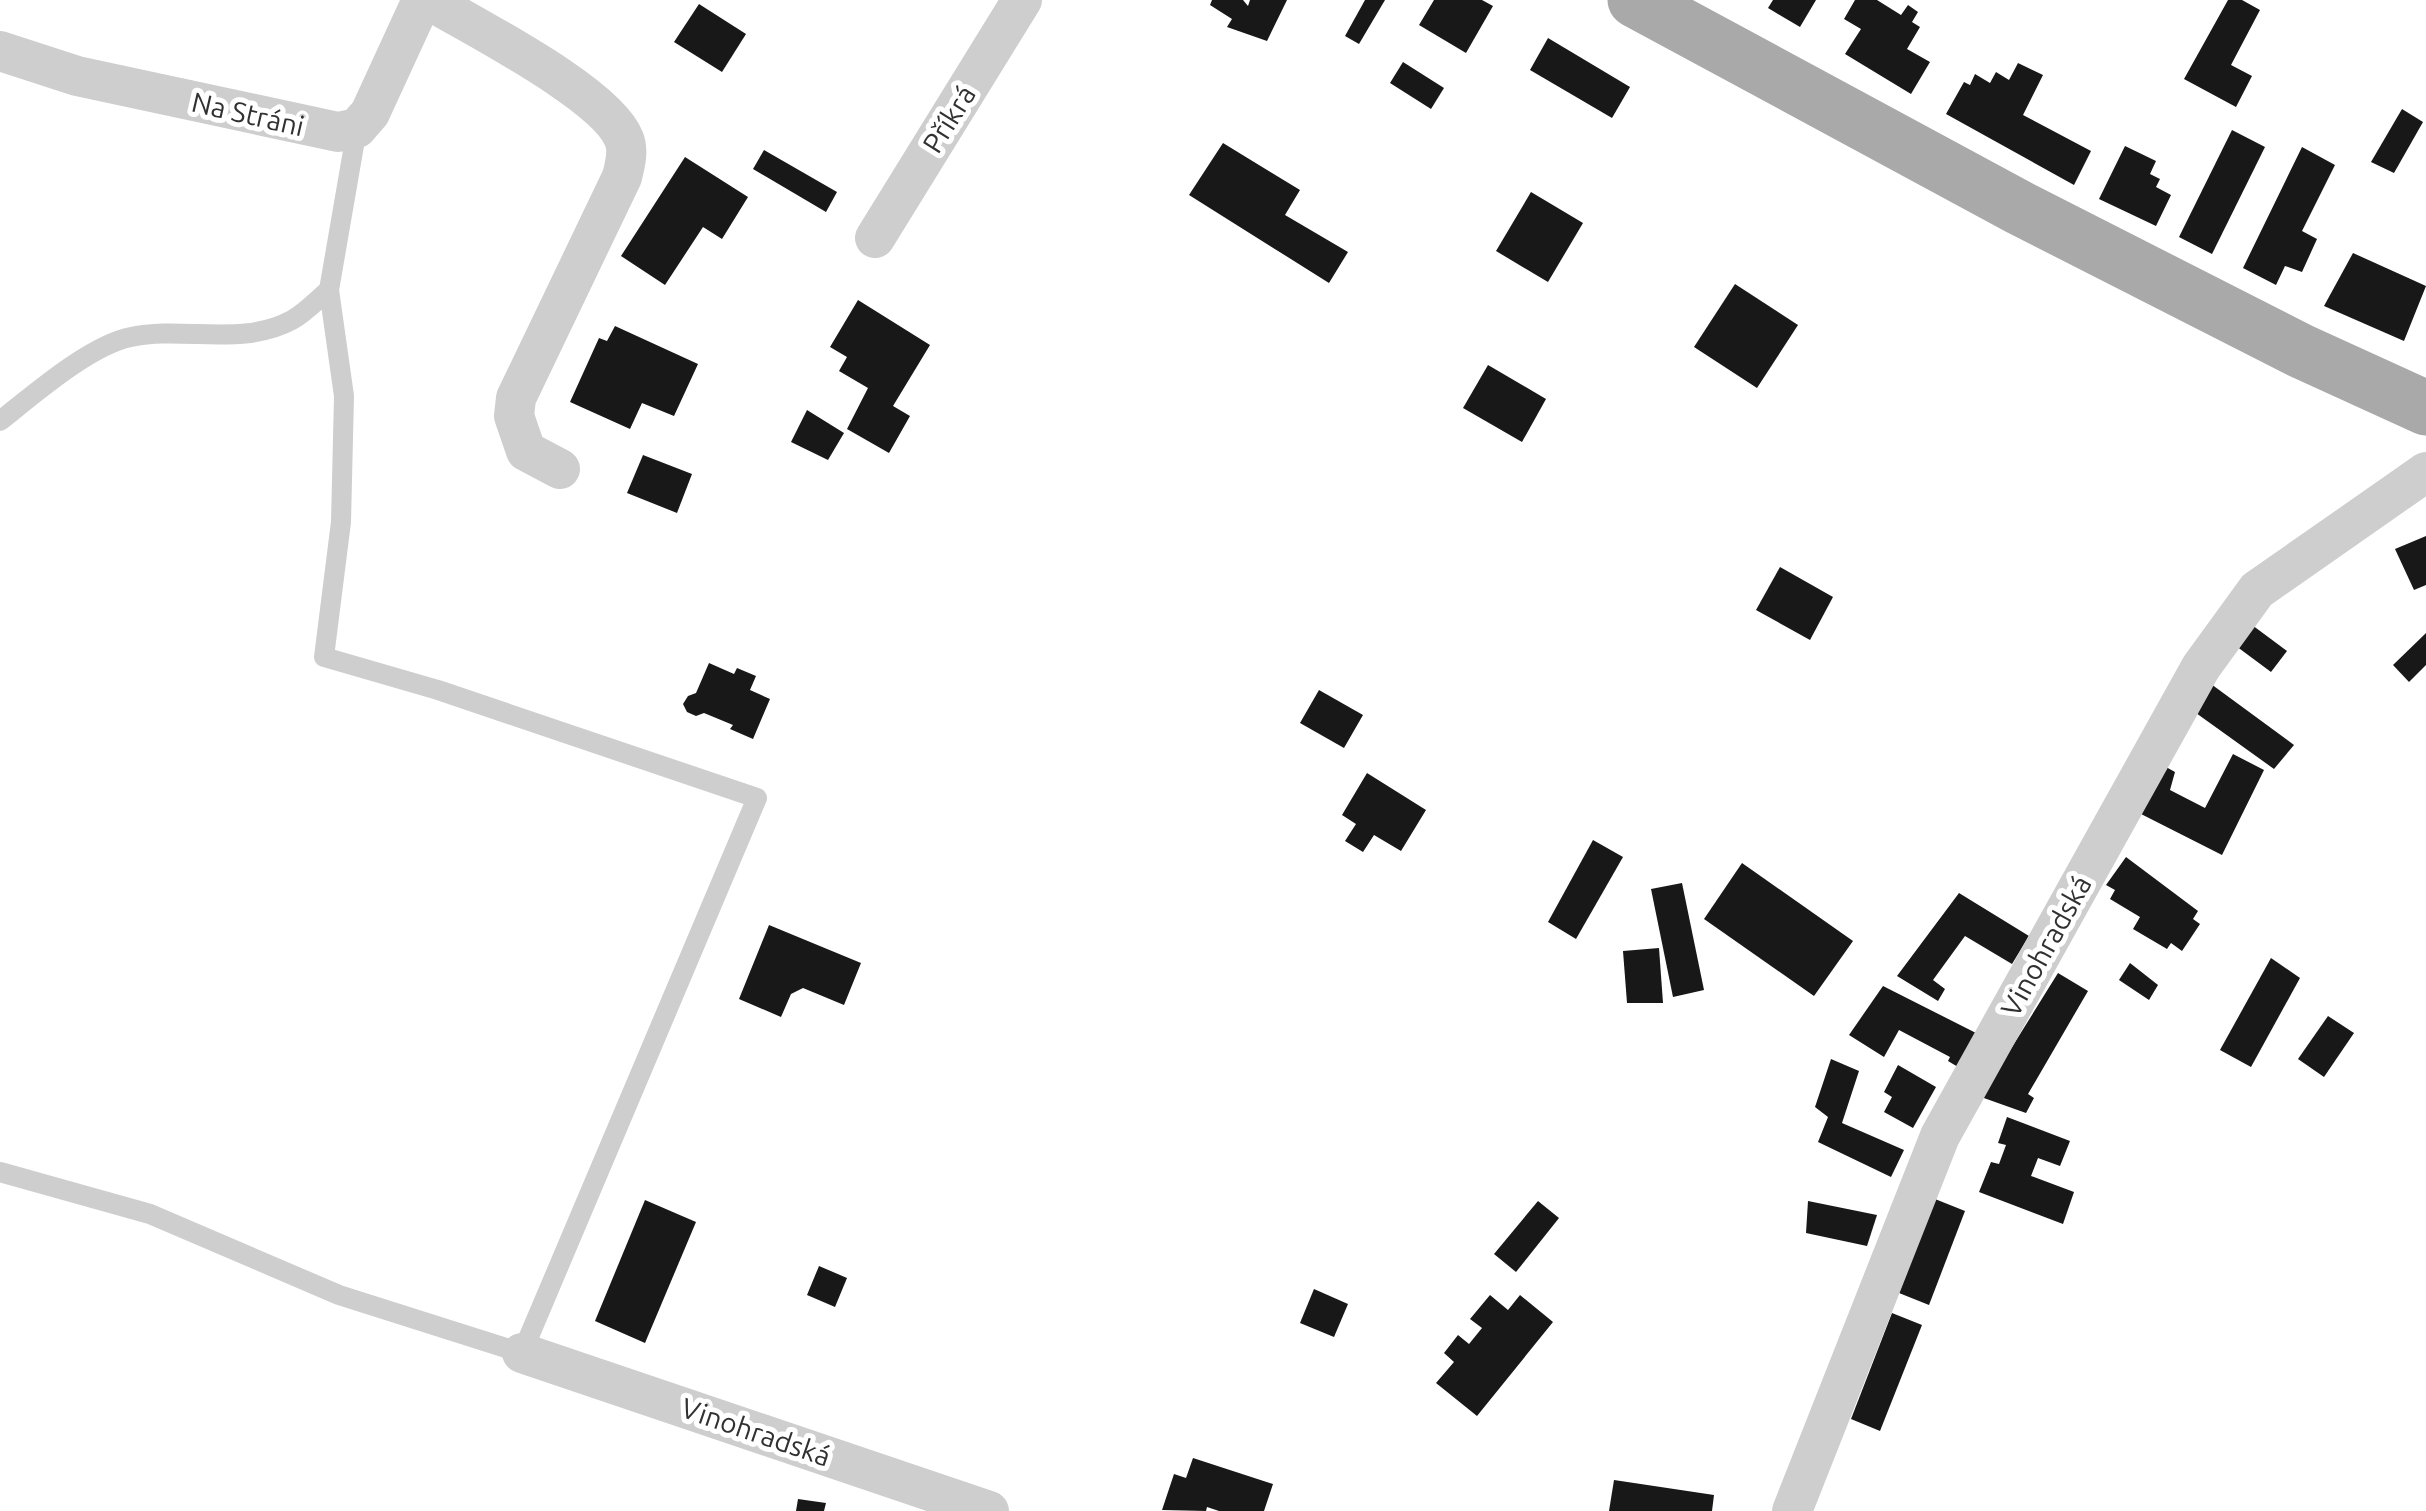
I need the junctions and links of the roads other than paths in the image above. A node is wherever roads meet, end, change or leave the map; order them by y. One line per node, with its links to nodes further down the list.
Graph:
1 (425, 0): 5 (street); 10 (street)
2 (1022, 0): 6 (street, Příkrá)
3 (1635, 0): 8 (main road)
4 (0, 51): 5 (street, Na Stráni)
5 (357, 128): 7 (lane)
6 (875, 238)
7 (328, 290): 9 (lane); 13 (lane)
8 (2426, 408)
9 (0, 421)
10 (560, 469)
11 (2426, 472): 15 (street, Vinohradská)
12 (0, 1172): 13 (lane)
13 (522, 1354): 14 (street, Vinohradská)
14 (989, 1511)
15 (1792, 1511)

